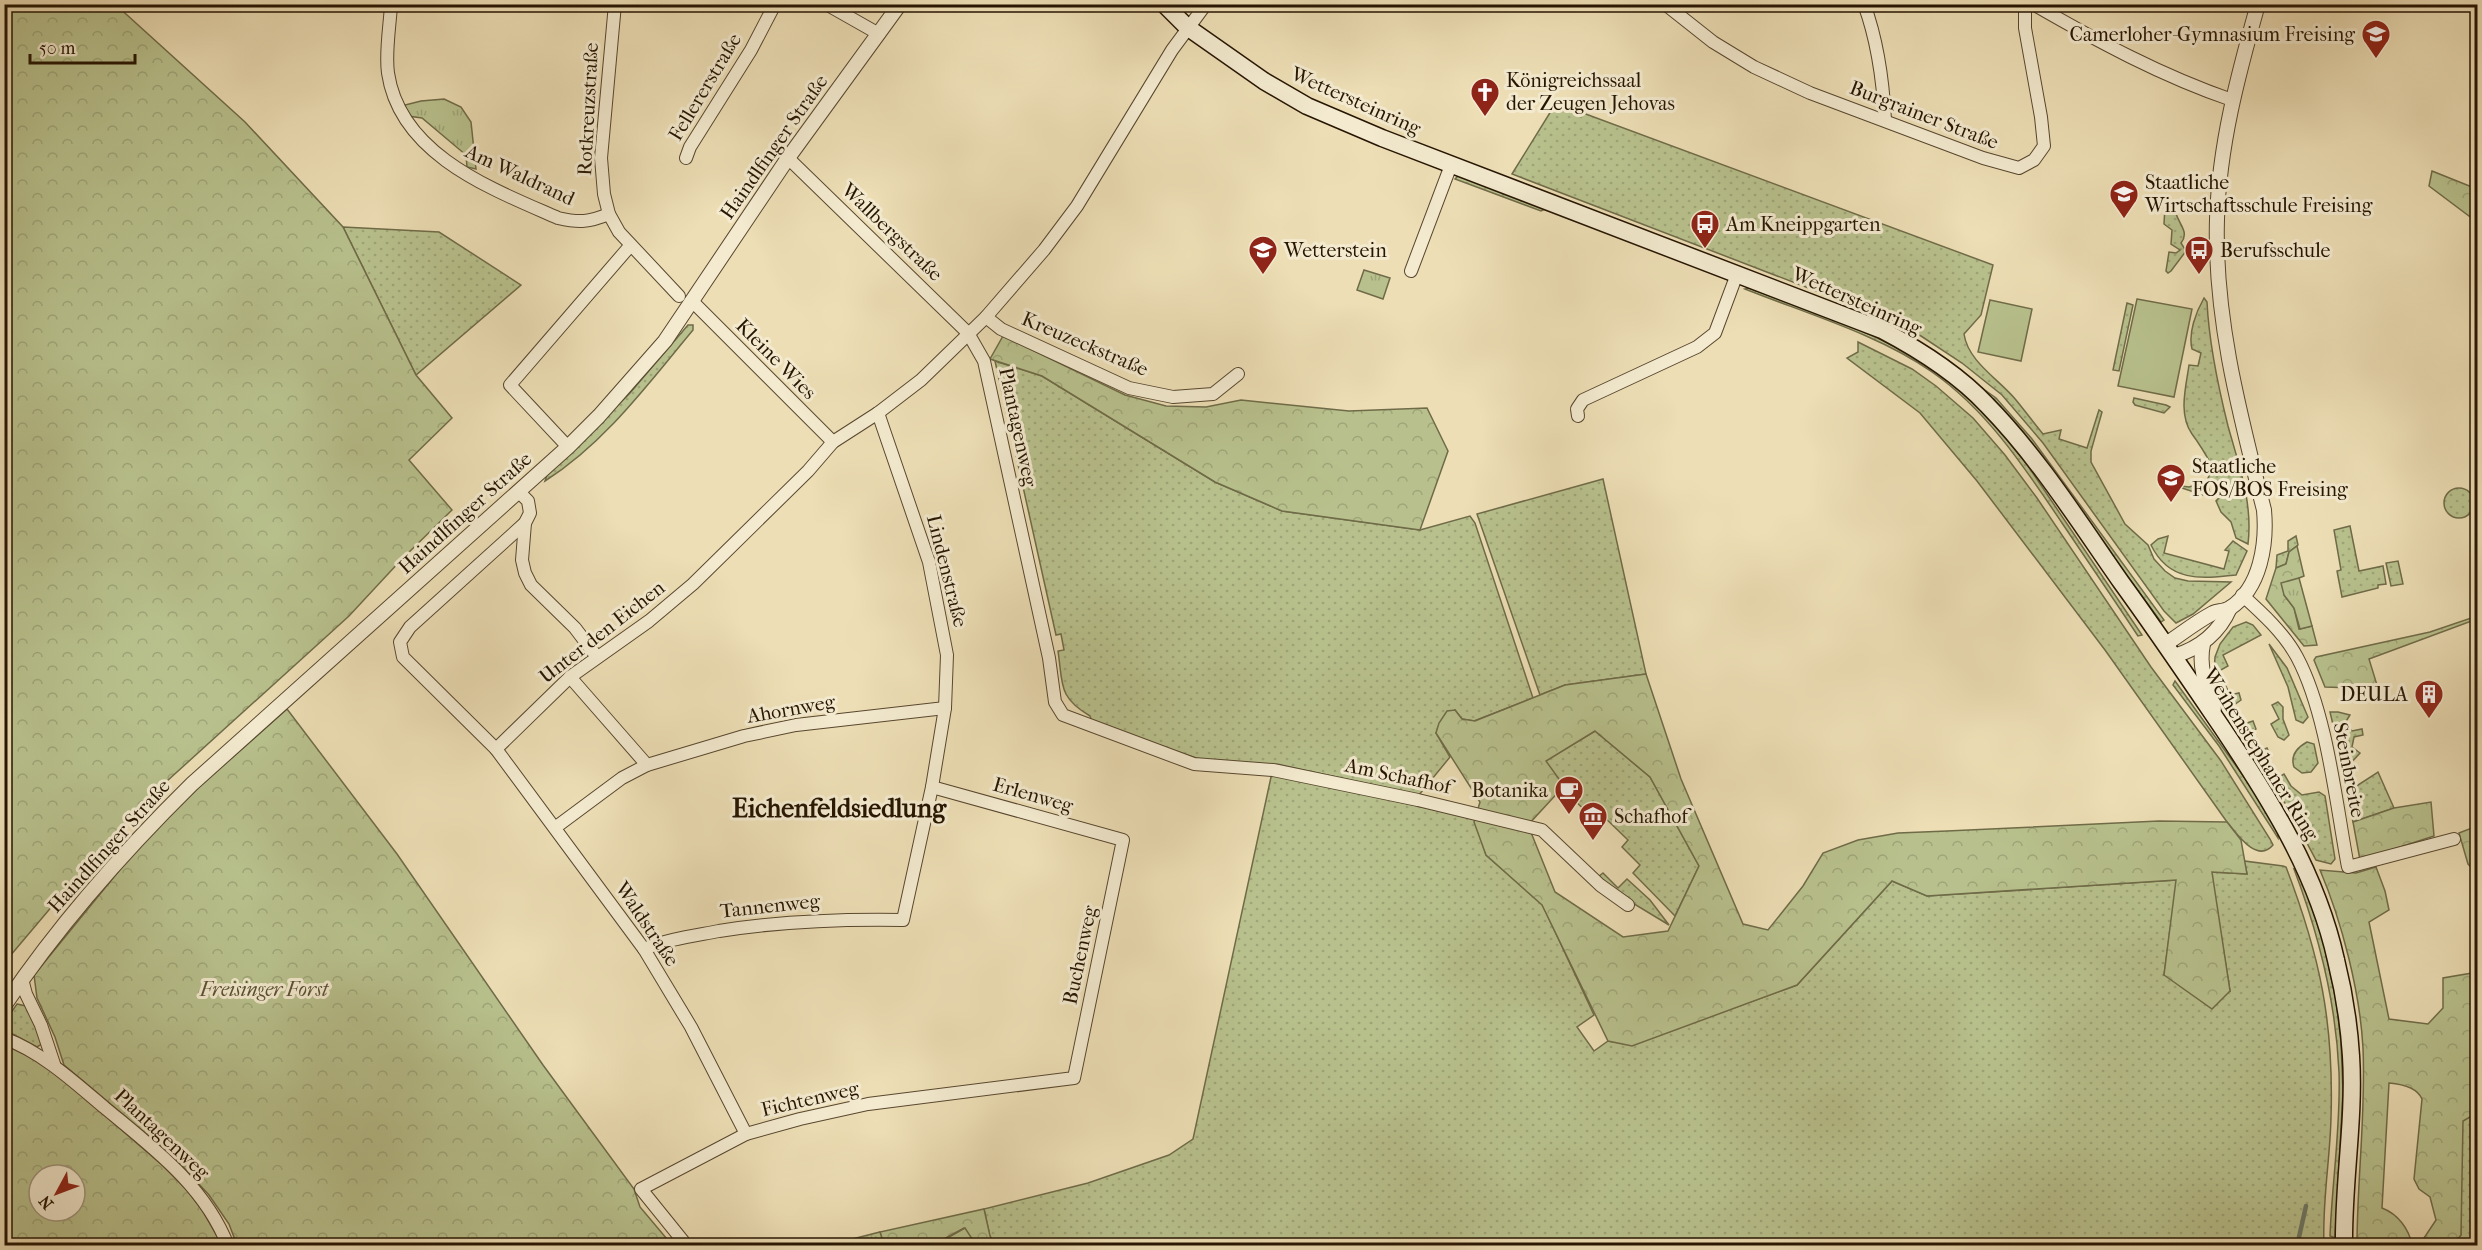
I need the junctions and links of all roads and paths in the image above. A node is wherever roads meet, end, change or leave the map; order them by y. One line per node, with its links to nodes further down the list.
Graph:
1 (392, 4): 20 (street, Am Waldrand)
2 (615, 4): 20 (street, Rotkreuzstraße)
3 (775, 4): 17 (street, Fellererstraße)
4 (826, 4): 14 (street)
5 (900, 4): 14 (street, Haindlfinger Straße)
6 (1164, 4): 13 (main road, Wettersteinring)
7 (1206, 4): 13 (street)
8 (1665, 4): 16 (street, Burgrainer Straße)
9 (1864, 4): 16 (street)
10 (2025, 4): 16 (street, Burgrainer Straße)
11 (2033, 4): 15 (street)
12 (2258, 4): 15 (street)
13 (1187, 27): 19 (main road, Wettersteinring); 26 (street)
14 (879, 34): 18 (street, Haindlfinger Straße)
15 (2232, 100): 35 (street)
16 (1885, 120)
17 (686, 158)
18 (788, 158): 25 (street, Haindlfinger Straße); 27 (street, Wallbergstraße)
19 (1451, 165): 22 (street); 23 (main road, Wettersteinring)
20 (609, 214): 21 (street, Rotkreuzstraße)
21 (630, 246): 24 (street, Rotkreuzstraße); 32 (street)
22 (1411, 272)
23 (1737, 274): 30 (street); 38 (main road, Wettersteinring)
24 (679, 296)
25 (693, 302): 31 (street, Kleine Wies); 32 (street, Haindlfinger Straße)
26 (986, 317): 27 (street); 28 (street, Kreuzeckstraße)
27 (968, 333): 29 (street, Unter den Eichen); 45 (street, Plantagenweg)
28 (1238, 374)
29 (878, 413): 31 (street, Unter den Eichen); 41 (street, Lindenstraße)
30 (1578, 416)
31 (833, 442): 39 (street, Unter den Eichen)
32 (568, 447): 33 (street, Haindlfinger Straße)
33 (518, 491): 34 (street); 53 (street, Haindlfinger Straße)
34 (525, 523): 39 (street); 43 (street)
35 (2242, 595): 36 (street); 48 (street, Steinbreite)
36 (2230, 608): 37 (street); 38 (street)
37 (2203, 644): 38 (street); 42 (street)
38 (2170, 650): 42 (main road, Weihenstephaner Ring)
39 (597, 657): 40 (street, Unter den Eichen)
40 (570, 677): 43 (street, Unter den Eichen); 44 (street)
41 (945, 708): 44 (street, Ahornweg); 46 (street, Lindenstraße)
42 (2220, 725): 61 (main road, Weihenstephaner Ring)
43 (496, 749): 47 (street, Waldstraße)
44 (648, 765): 47 (street, Ahornweg)
45 (1273, 770): 50 (street, Am Schafhof)
46 (932, 787): 49 (street, Erlenweg); 51 (street, Lindenstraße)
47 (556, 827): 52 (street, Waldstraße)
48 (2454, 839)
49 (1123, 840): 57 (street, Buchenweg)
50 (1628, 905)
51 (903, 920): 52 (street, Tannenweg)
52 (644, 949): 58 (street, Waldstraße)
53 (22, 980): 54 (street, Haindlfinger Straße); 56 (street)
54 (4, 1006)
55 (4, 1038): 56 (street, Plantagenweg)
56 (54, 1064): 59 (street, Plantagenweg)
57 (1074, 1078): 58 (street, Fichtenweg)
58 (746, 1134): 60 (street, Fichtenweg)
59 (228, 1245)
60 (687, 1245)
61 (2344, 1245)

